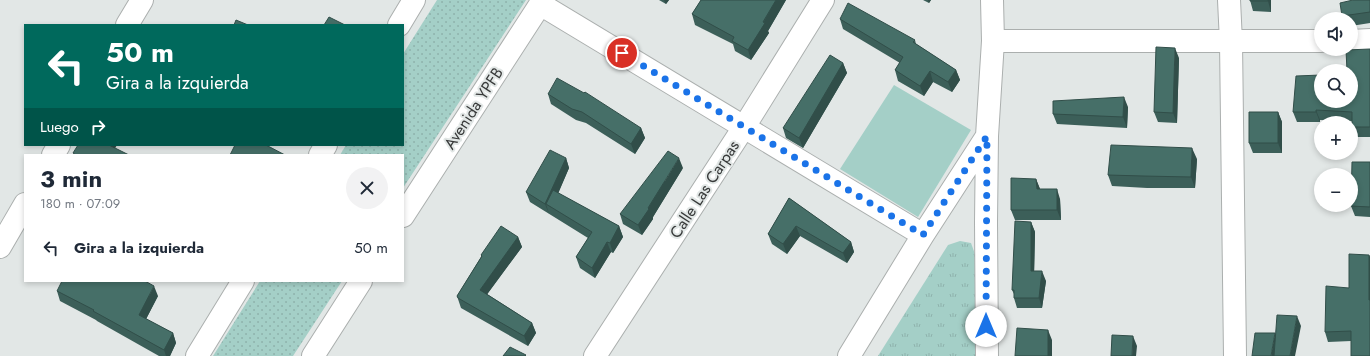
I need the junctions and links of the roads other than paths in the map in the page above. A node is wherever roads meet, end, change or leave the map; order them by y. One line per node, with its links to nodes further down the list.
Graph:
1 (142, 0): 7 (street)
2 (414, 0): 8 (street)
3 (823, 0): 14 (street, Calle Las Carpas)
4 (992, 0): 11 (street)
5 (1229, 0): 13 (street)
6 (541, 2): 14 (street); 17 (street, Avenida YPFB)
7 (128, 24)
8 (400, 24)
9 (1358, 40): 10 (street)
10 (1370, 40)
11 (993, 41): 13 (street); 15 (street)
12 (1314, 41): 13 (street)
13 (1231, 42): 27 (street)
14 (744, 127): 18 (street); 24 (street, Calle Las Carpas)
15 (987, 136): 18 (street); 26 (street)
16 (24, 206): 19 (street)
17 (404, 214)
18 (923, 235): 25 (street)
19 (0, 247)
20 (242, 282): 22 (street)
21 (360, 282): 23 (street)
22 (197, 356)
23 (313, 356)
24 (595, 356)
25 (849, 356)
26 (987, 356)
27 (1236, 356)

